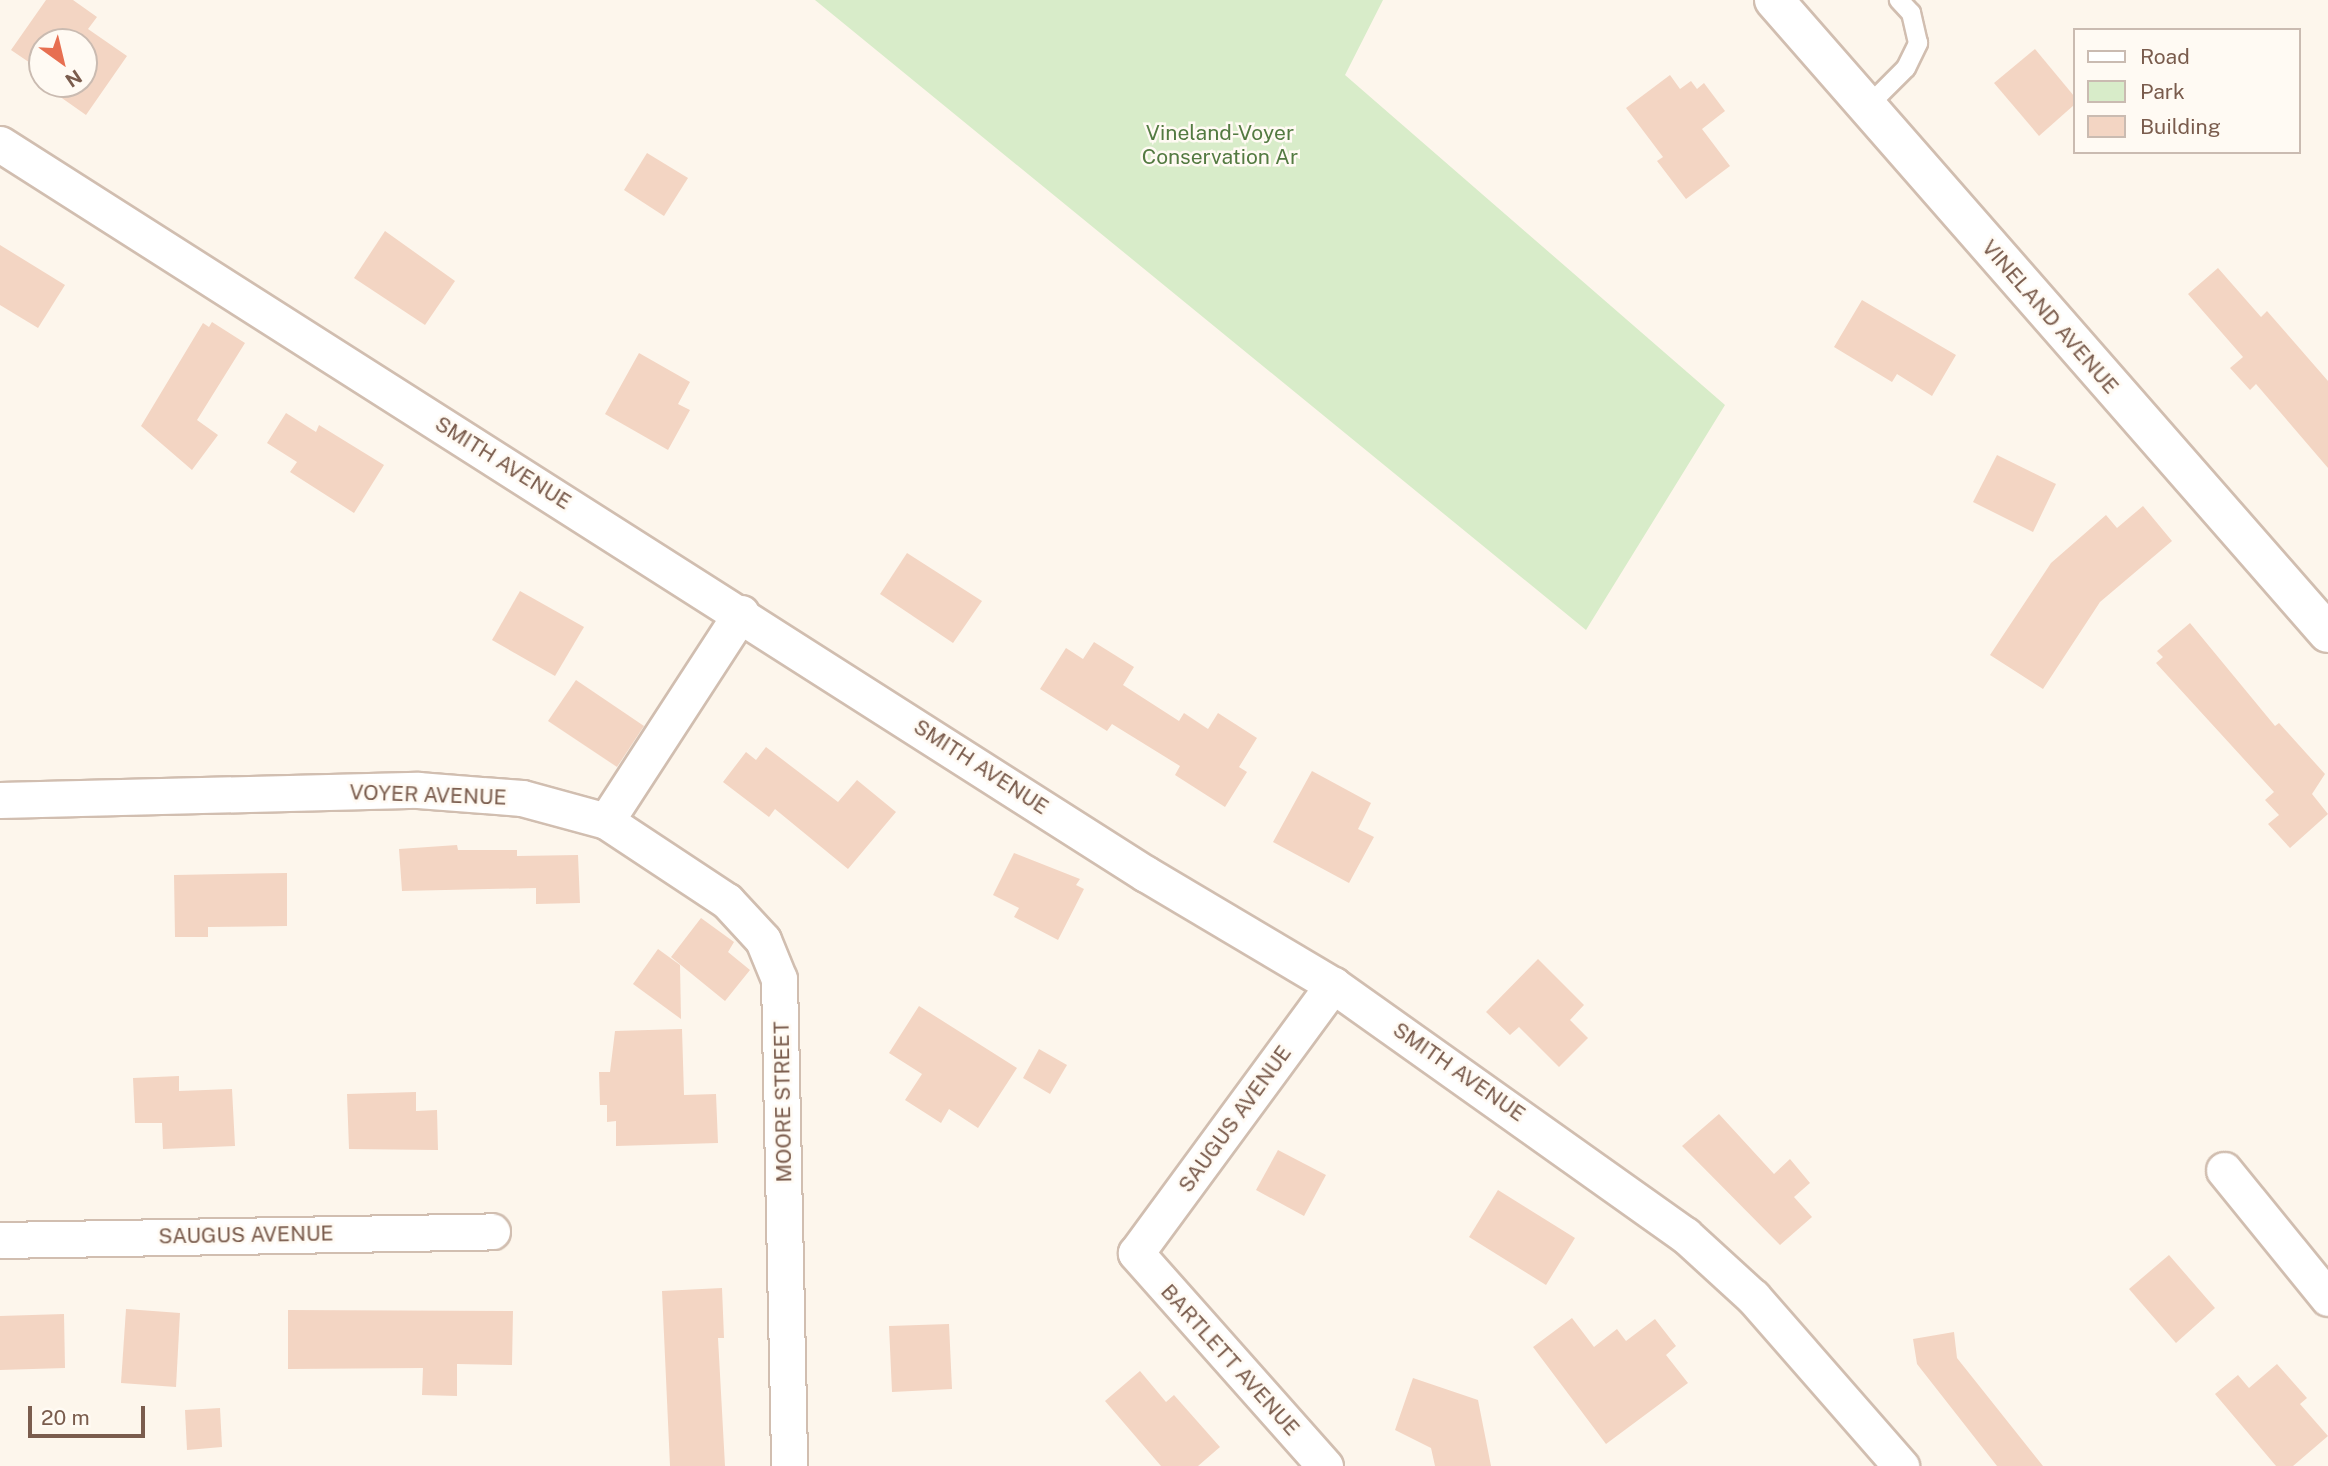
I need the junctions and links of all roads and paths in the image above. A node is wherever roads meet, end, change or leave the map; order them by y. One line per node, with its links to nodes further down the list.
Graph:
1 (1773, 0): 3 (street, VINELAND AVENUE)
2 (1899, 0): 3 (lane)
3 (1867, 107): 6 (street, VINELAND AVENUE)
4 (0, 144): 5 (street, SMITH AVENUE)
5 (741, 613): 8 (street); 9 (street, SMITH AVENUE)
6 (2328, 632)
7 (0, 800): 8 (street, VOYER AVENUE)
8 (606, 821): 15 (street, MOORE STREET)
9 (1333, 985): 13 (street, SAUGUS AVENUE); 17 (street, SMITH AVENUE)
10 (2224, 1170): 14 (street)
11 (492, 1231): 12 (street, SAUGUS AVENUE)
12 (0, 1240)
13 (1136, 1253): 16 (street, BARTLETT AVENUE)
14 (2328, 1298)
15 (789, 1466)
16 (1325, 1466)
17 (1901, 1466)

